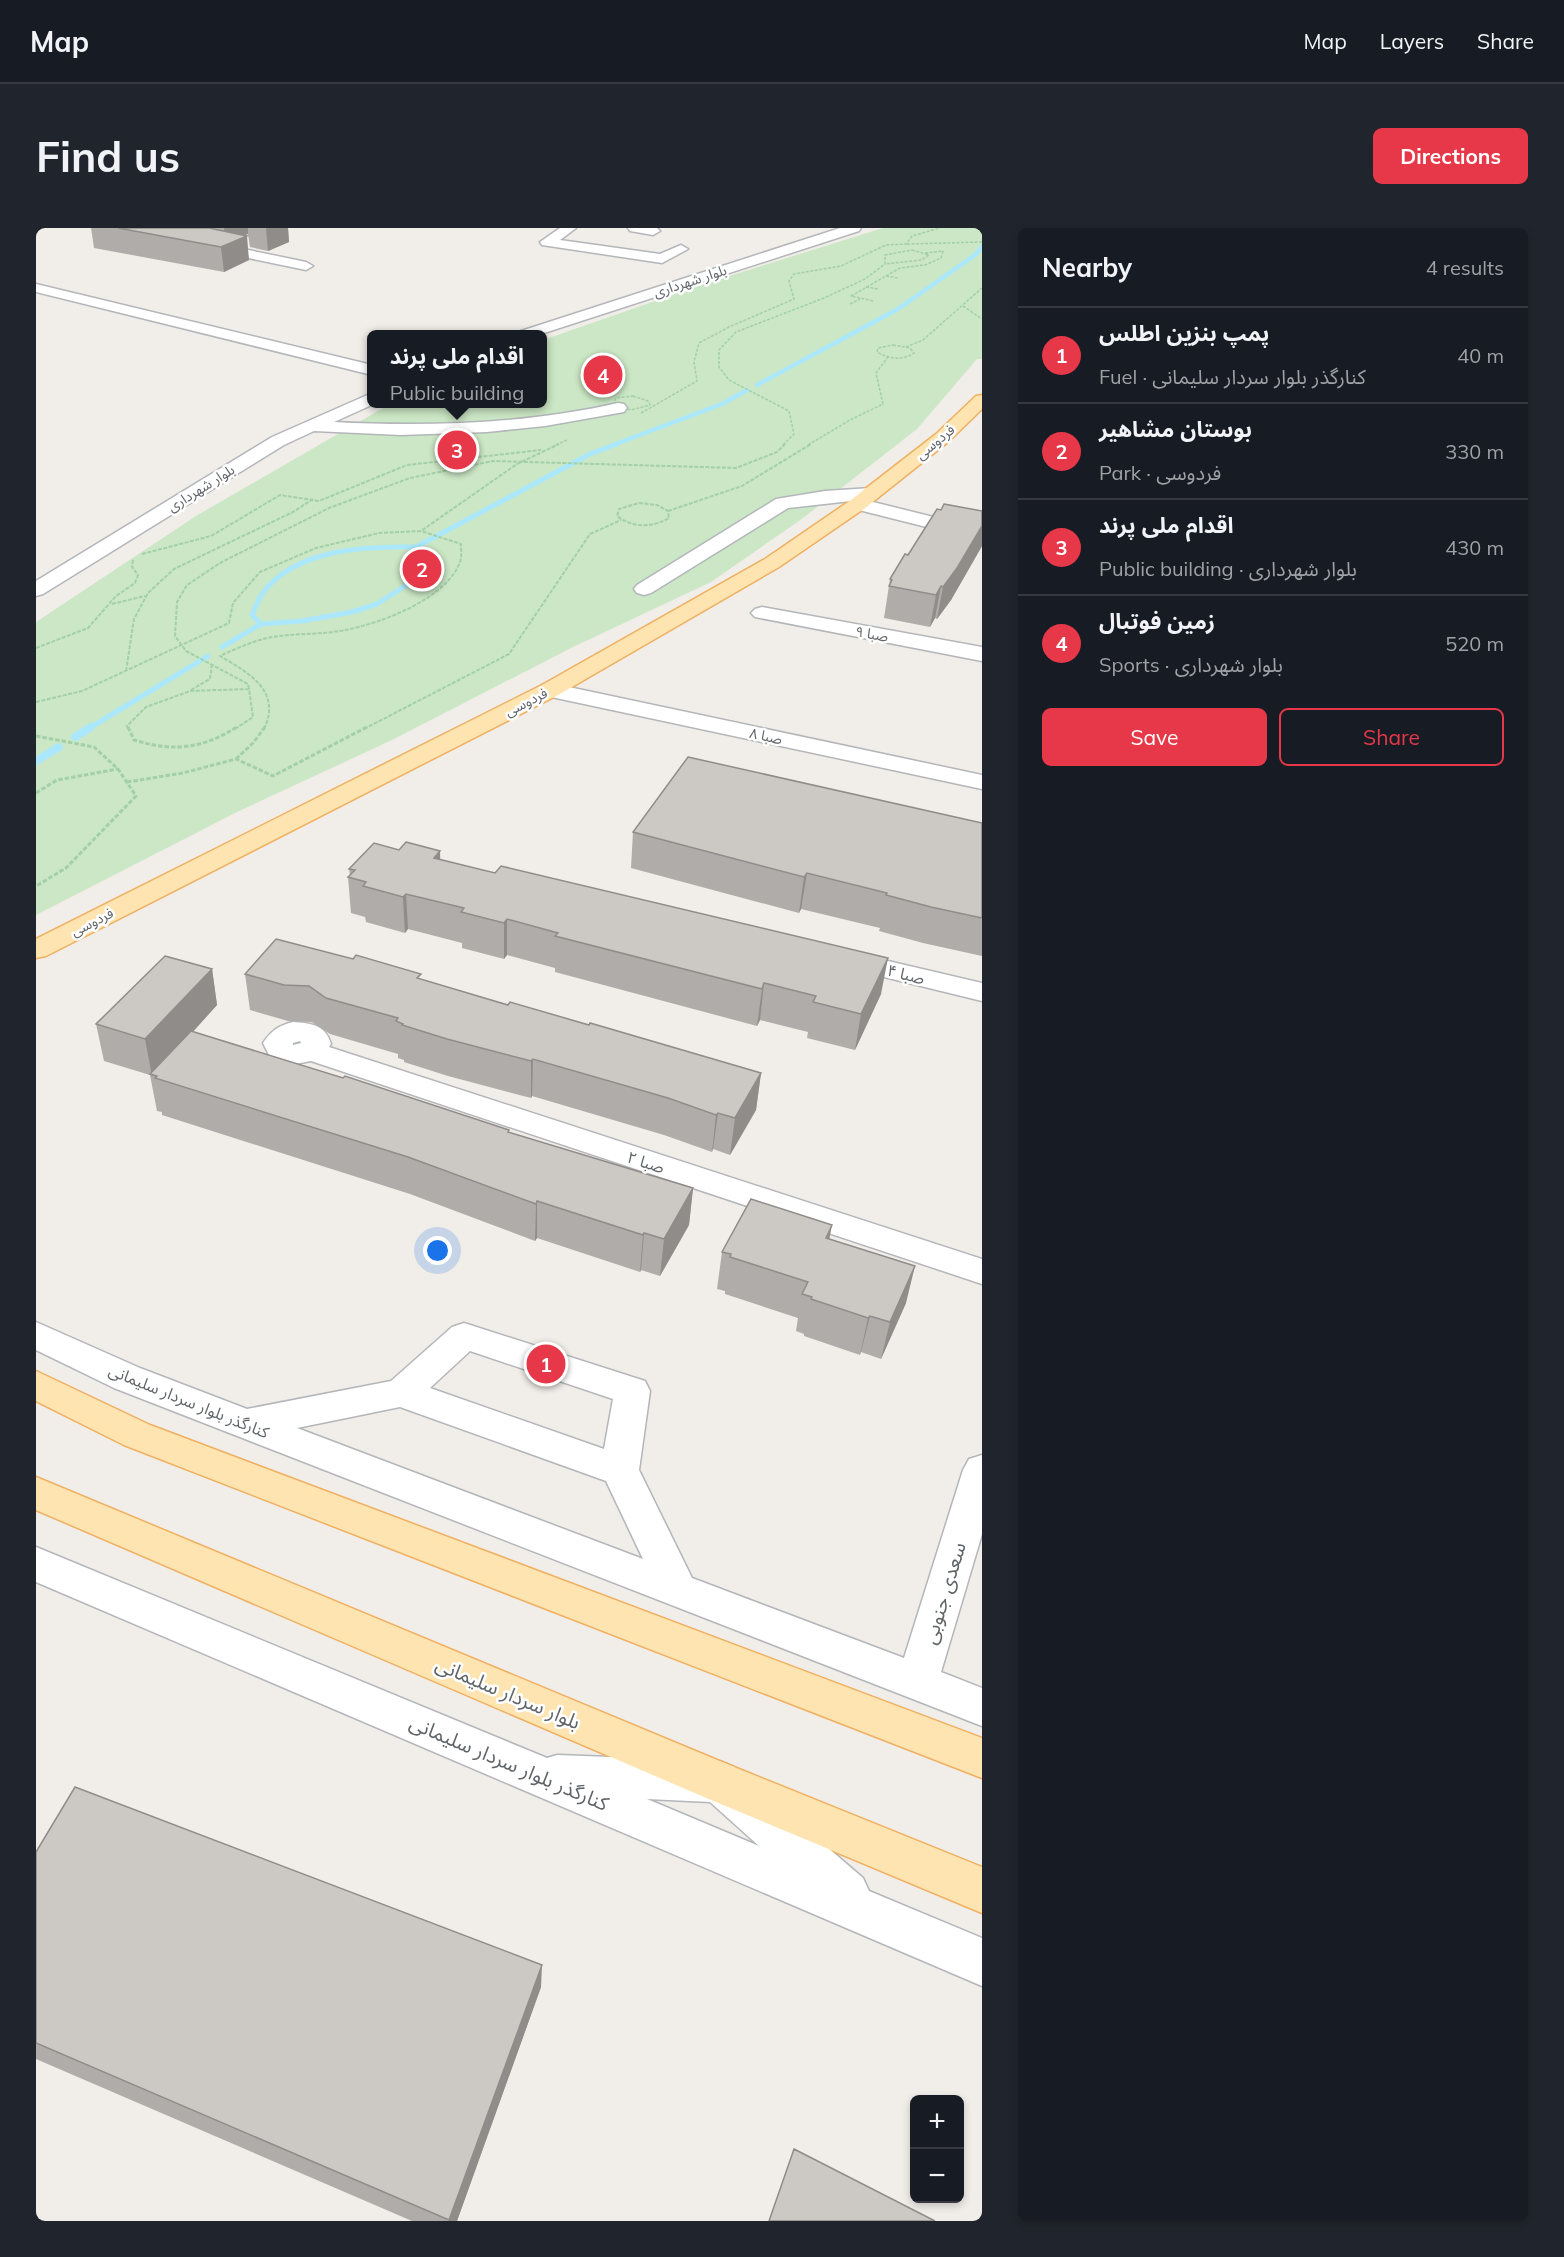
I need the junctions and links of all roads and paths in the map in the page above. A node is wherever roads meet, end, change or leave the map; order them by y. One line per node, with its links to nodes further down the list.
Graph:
1 (569, 228): 10 (street)
2 (635, 228): 5 (street)
3 (854, 228): 30 (street, بلوار شهرداری)
4 (940, 228): 9 (path)
5 (653, 231)
6 (248, 241): 11 (street)
7 (982, 242): 9 (path)
8 (192, 243): 11 (street)
9 (906, 244): 37 (path)
10 (681, 249)
11 (226, 250): 14 (street)
12 (925, 253): 13 (path); 13 (path); 15 (path)
13 (885, 264): 41 (path)
14 (306, 266)
15 (885, 276): 16 (path); 17 (path)
16 (898, 278)
17 (875, 281): 18 (path); 19 (path)
18 (881, 282)
19 (865, 287): 22 (path); 23 (path)
20 (36, 288): 33 (street)
21 (982, 288): 28 (path)
22 (878, 289)
23 (856, 293): 24 (path); 25 (path)
24 (861, 294)
25 (860, 298): 26 (path); 27 (path)
26 (873, 301)
27 (850, 304)
28 (963, 306): 29 (path); 31 (path)
29 (982, 319)
30 (539, 330)
31 (906, 347): 32 (path); 32 (path)
32 (888, 357): 44 (path)
33 (367, 369)
34 (367, 400): 38 (street, بلوار شهرداری)
35 (982, 400): 43 (main road, فردوسی)
36 (618, 408): 38 (street)
37 (635, 415)
38 (310, 426): 49 (street, بلوار شهرداری)
39 (569, 440): 40 (path)
40 (547, 450): 41 (path); 42 (path)
41 (523, 461): 46 (path); 53 (path)
42 (312, 499): 50 (path); 51 (path)
43 (865, 499): 47 (street); 48 (street); 59 (main road, فردوسی)
44 (668, 511): 45 (path); 45 (path)
45 (621, 520): 63 (path)
46 (421, 531): 53 (path); 63 (path)
47 (982, 535)
48 (644, 589)
49 (36, 590)
50 (146, 596): 51 (path); 57 (path)
51 (108, 605): 54 (path)
52 (762, 613): 55 (street, صبا ۹)
53 (183, 646): 56 (path); 57 (path)
54 (36, 648)
55 (982, 654)
56 (212, 664): 58 (path); 60 (path)
57 (126, 672): 61 (path)
58 (249, 689): 60 (path); 60 (path)
59 (550, 690): 66 (street, صبا ۸); 69 (main road, فردوسی)
60 (190, 691)
61 (36, 702)
62 (36, 736): 64 (path)
63 (236, 759): 65 (path)
64 (118, 769): 65 (path); 67 (path)
65 (127, 782): 68 (path)
66 (982, 782)
67 (36, 792)
68 (36, 886)
69 (36, 950)
70 (819, 953): 71 (street, صبا ۴)
71 (982, 992)
72 (311, 1051): 73 (street, صبا ۲)
73 (982, 1272)
74 (36, 1335): 77 (street, کنارگذر بلوار سردار سلیمانی)
75 (36, 1385): 85 (main road)
76 (401, 1393): 77 (street); 78 (street); 78 (street)
77 (245, 1424): 82 (street, کنارگذر بلوار سردار سلیمانی)
78 (620, 1470): 82 (street)
79 (982, 1470): 83 (street, سعدی جنوبی)
80 (36, 1492): 87 (main road, بلوار سردار سلیمانی)
81 (36, 1564): 86 (street, کنارگذر بلوار سردار سلیمانی)
82 (678, 1591): 83 (street, کنارگذر بلوار سردار سلیمانی)
83 (917, 1682): 84 (street, کنارگذر بلوار سردار سلیمانی)
84 (982, 1707)
85 (982, 1758)
86 (535, 1774): 87 (street); 89 (street, کنارگذر بلوار سردار سلیمانی)
87 (719, 1782): 88 (main road, بلوار سردار سلیمانی); 89 (street)
88 (982, 1890)
89 (870, 1914): 90 (street, کنارگذر بلوار سردار سلیمانی)
90 (982, 1962)

